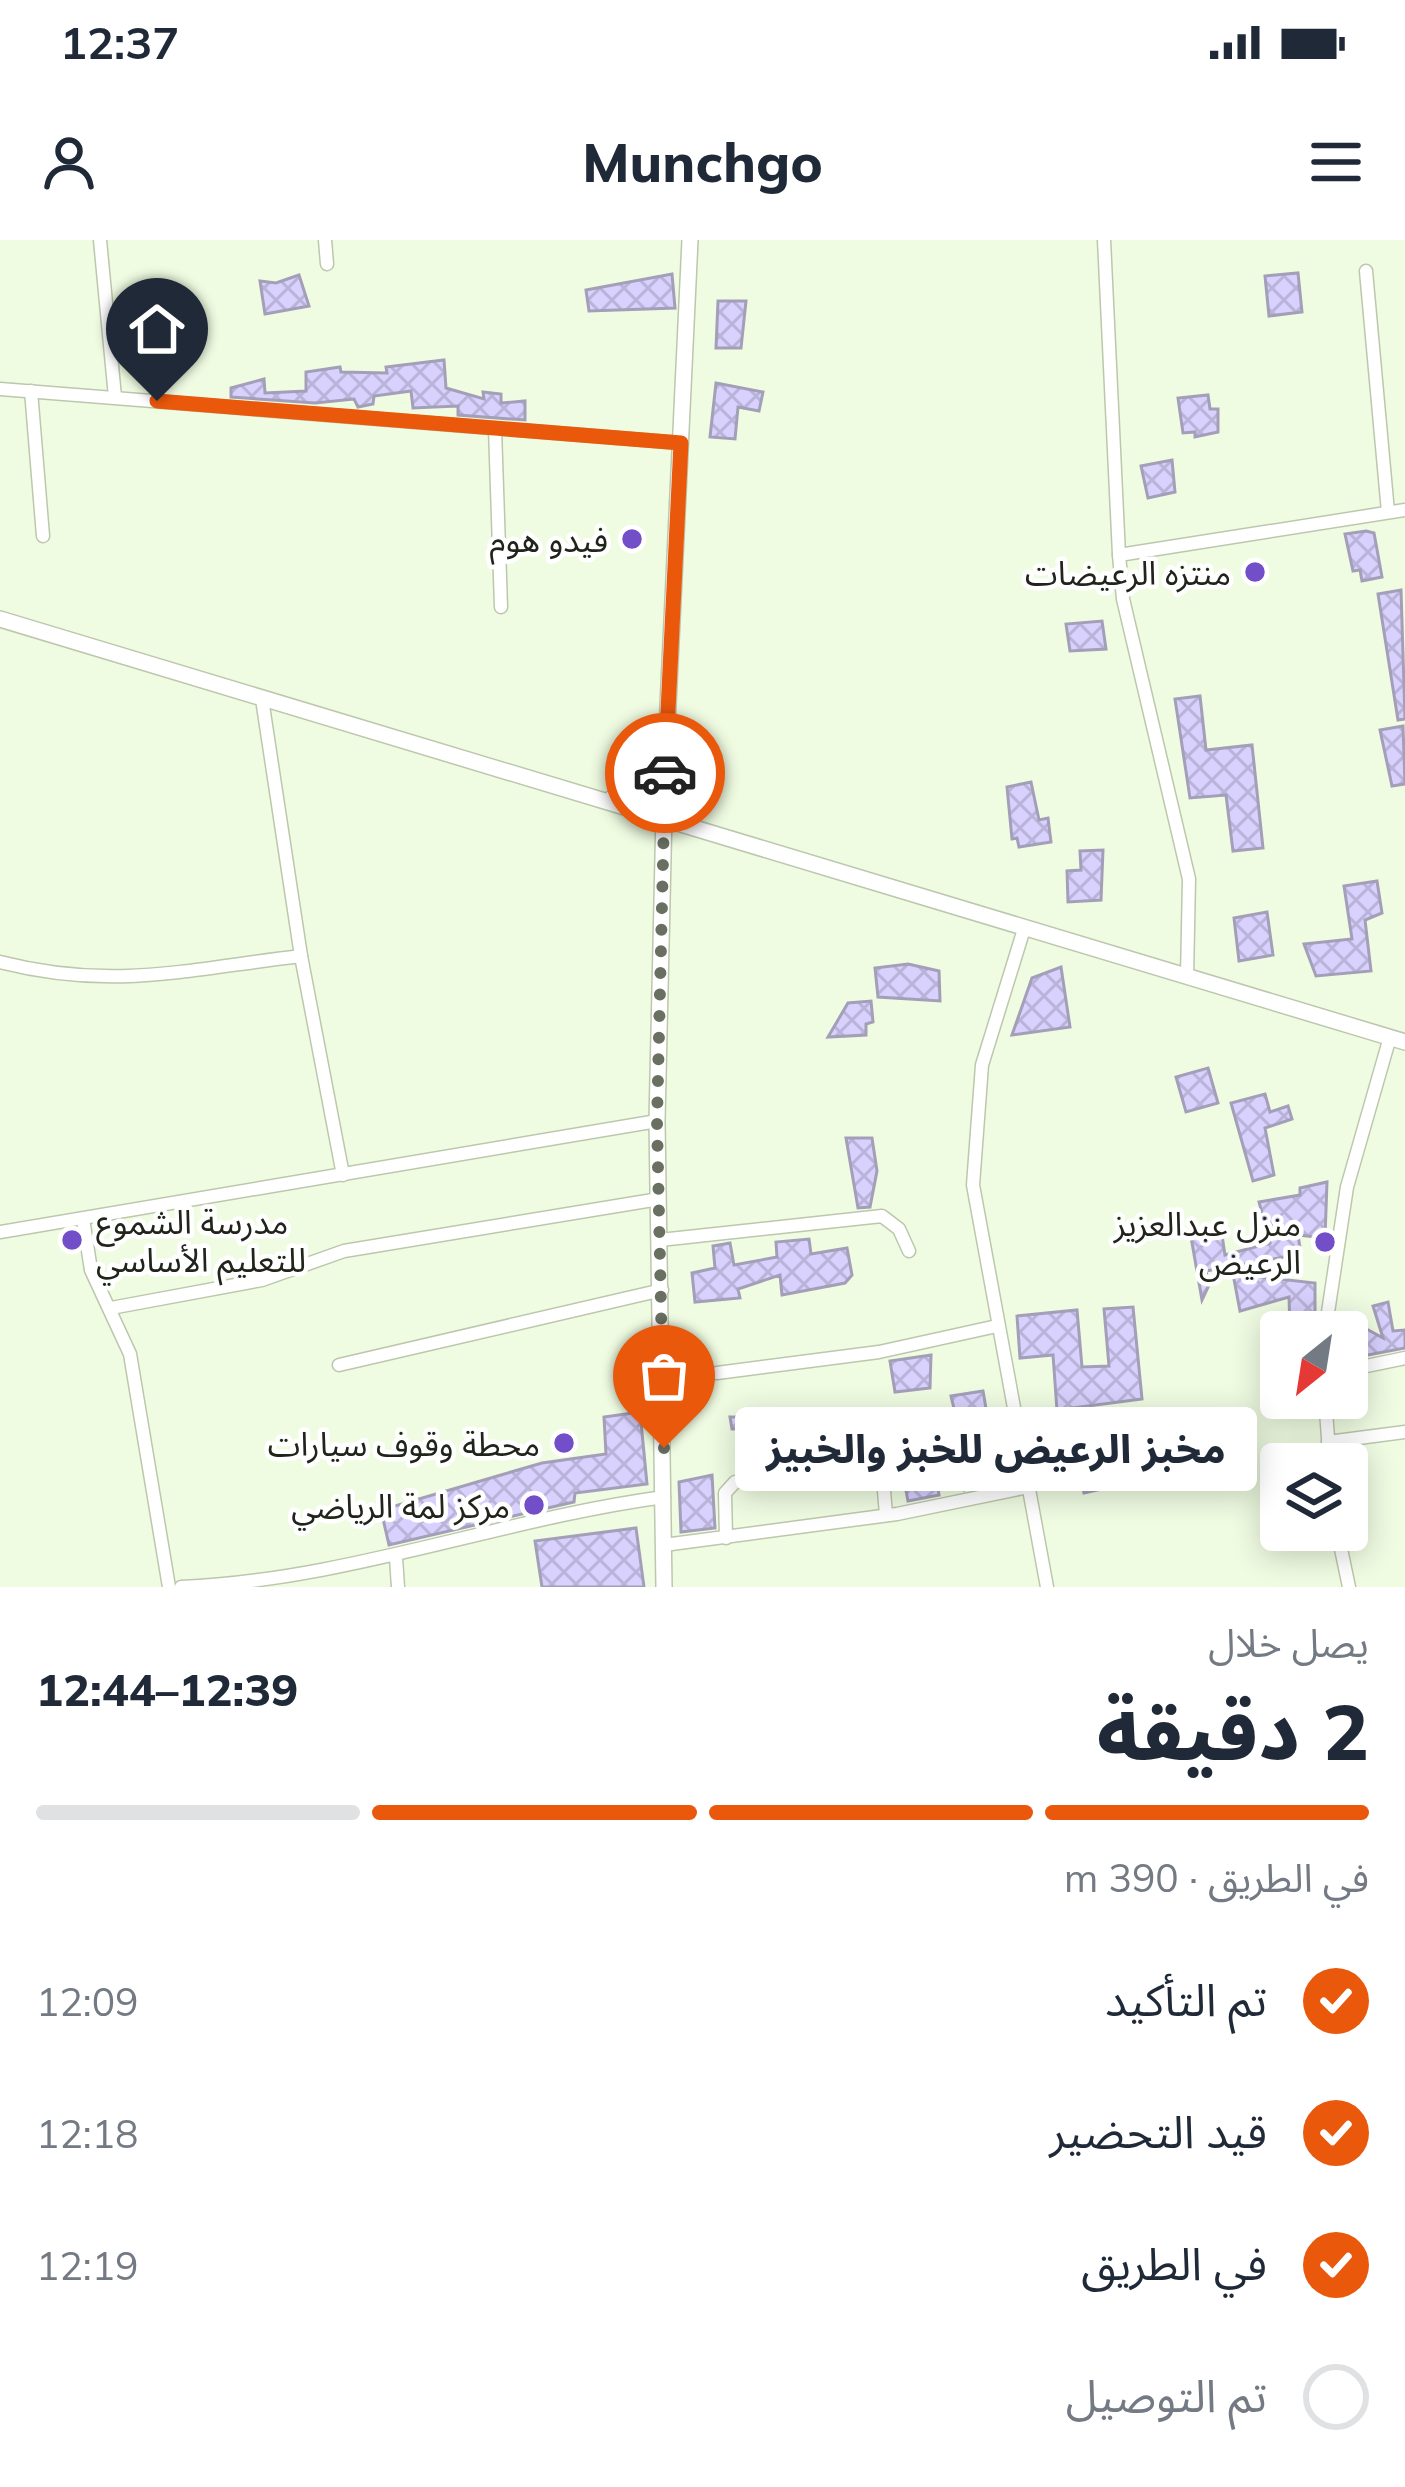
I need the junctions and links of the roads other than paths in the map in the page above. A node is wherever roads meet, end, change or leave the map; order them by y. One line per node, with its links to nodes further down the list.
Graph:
1 (100, 240): 9 (street)
2 (325, 240): 5 (street)
3 (690, 240): 11 (street)
4 (1104, 240): 15 (street)
5 (327, 264)
6 (1366, 271): 13 (street)
7 (0, 389): 8 (street)
8 (31, 391): 9 (street); 14 (street)
9 (115, 397): 10 (street)
10 (495, 429): 11 (street); 16 (street)
11 (681, 443): 19 (street)
12 (1405, 510): 13 (street)
13 (1388, 512): 15 (street)
14 (43, 536)
15 (1119, 556): 25 (street)
16 (501, 607)
17 (0, 619): 18 (street)
18 (262, 699): 20 (street); 23 (street)
19 (665, 769): 20 (street); 21 (street)
20 (610, 798): 21 (street)
21 (665, 819): 22 (street); 27 (street)
22 (1024, 929): 25 (street); 37 (street)
23 (302, 956): 24 (street); 28 (street)
24 (0, 962)
25 (1187, 977): 26 (street)
26 (1397, 1040): 36 (street)
27 (657, 1121): 28 (street); 29 (street)
28 (343, 1174): 30 (street)
29 (659, 1199): 32 (street); 35 (street)
30 (82, 1219): 31 (street); 35 (street)
31 (0, 1232)
32 (660, 1240): 33 (street); 34 (street)
33 (909, 1251)
34 (662, 1290): 39 (street); 46 (street)
35 (111, 1308): 53 (street)
36 (1328, 1311)
37 (997, 1326): 41 (street); 45 (street)
38 (1405, 1358): 40 (street)
39 (339, 1365)
40 (1368, 1366)
41 (717, 1373)
42 (1326, 1419): 44 (street)
43 (1405, 1432): 44 (street)
44 (1328, 1442)
45 (1028, 1486): 47 (street); 57 (street)
46 (664, 1497): 49 (street); 51 (street)
47 (886, 1516): 48 (street); 48 (street)
48 (726, 1538): 49 (street)
49 (664, 1545): 56 (street)
50 (1341, 1551): 58 (street)
51 (396, 1558): 52 (street); 55 (street)
52 (286, 1582): 54 (street)
53 (169, 1587)
54 (182, 1587)
55 (398, 1587)
56 (664, 1587)
57 (1047, 1587)
58 (1349, 1587)

